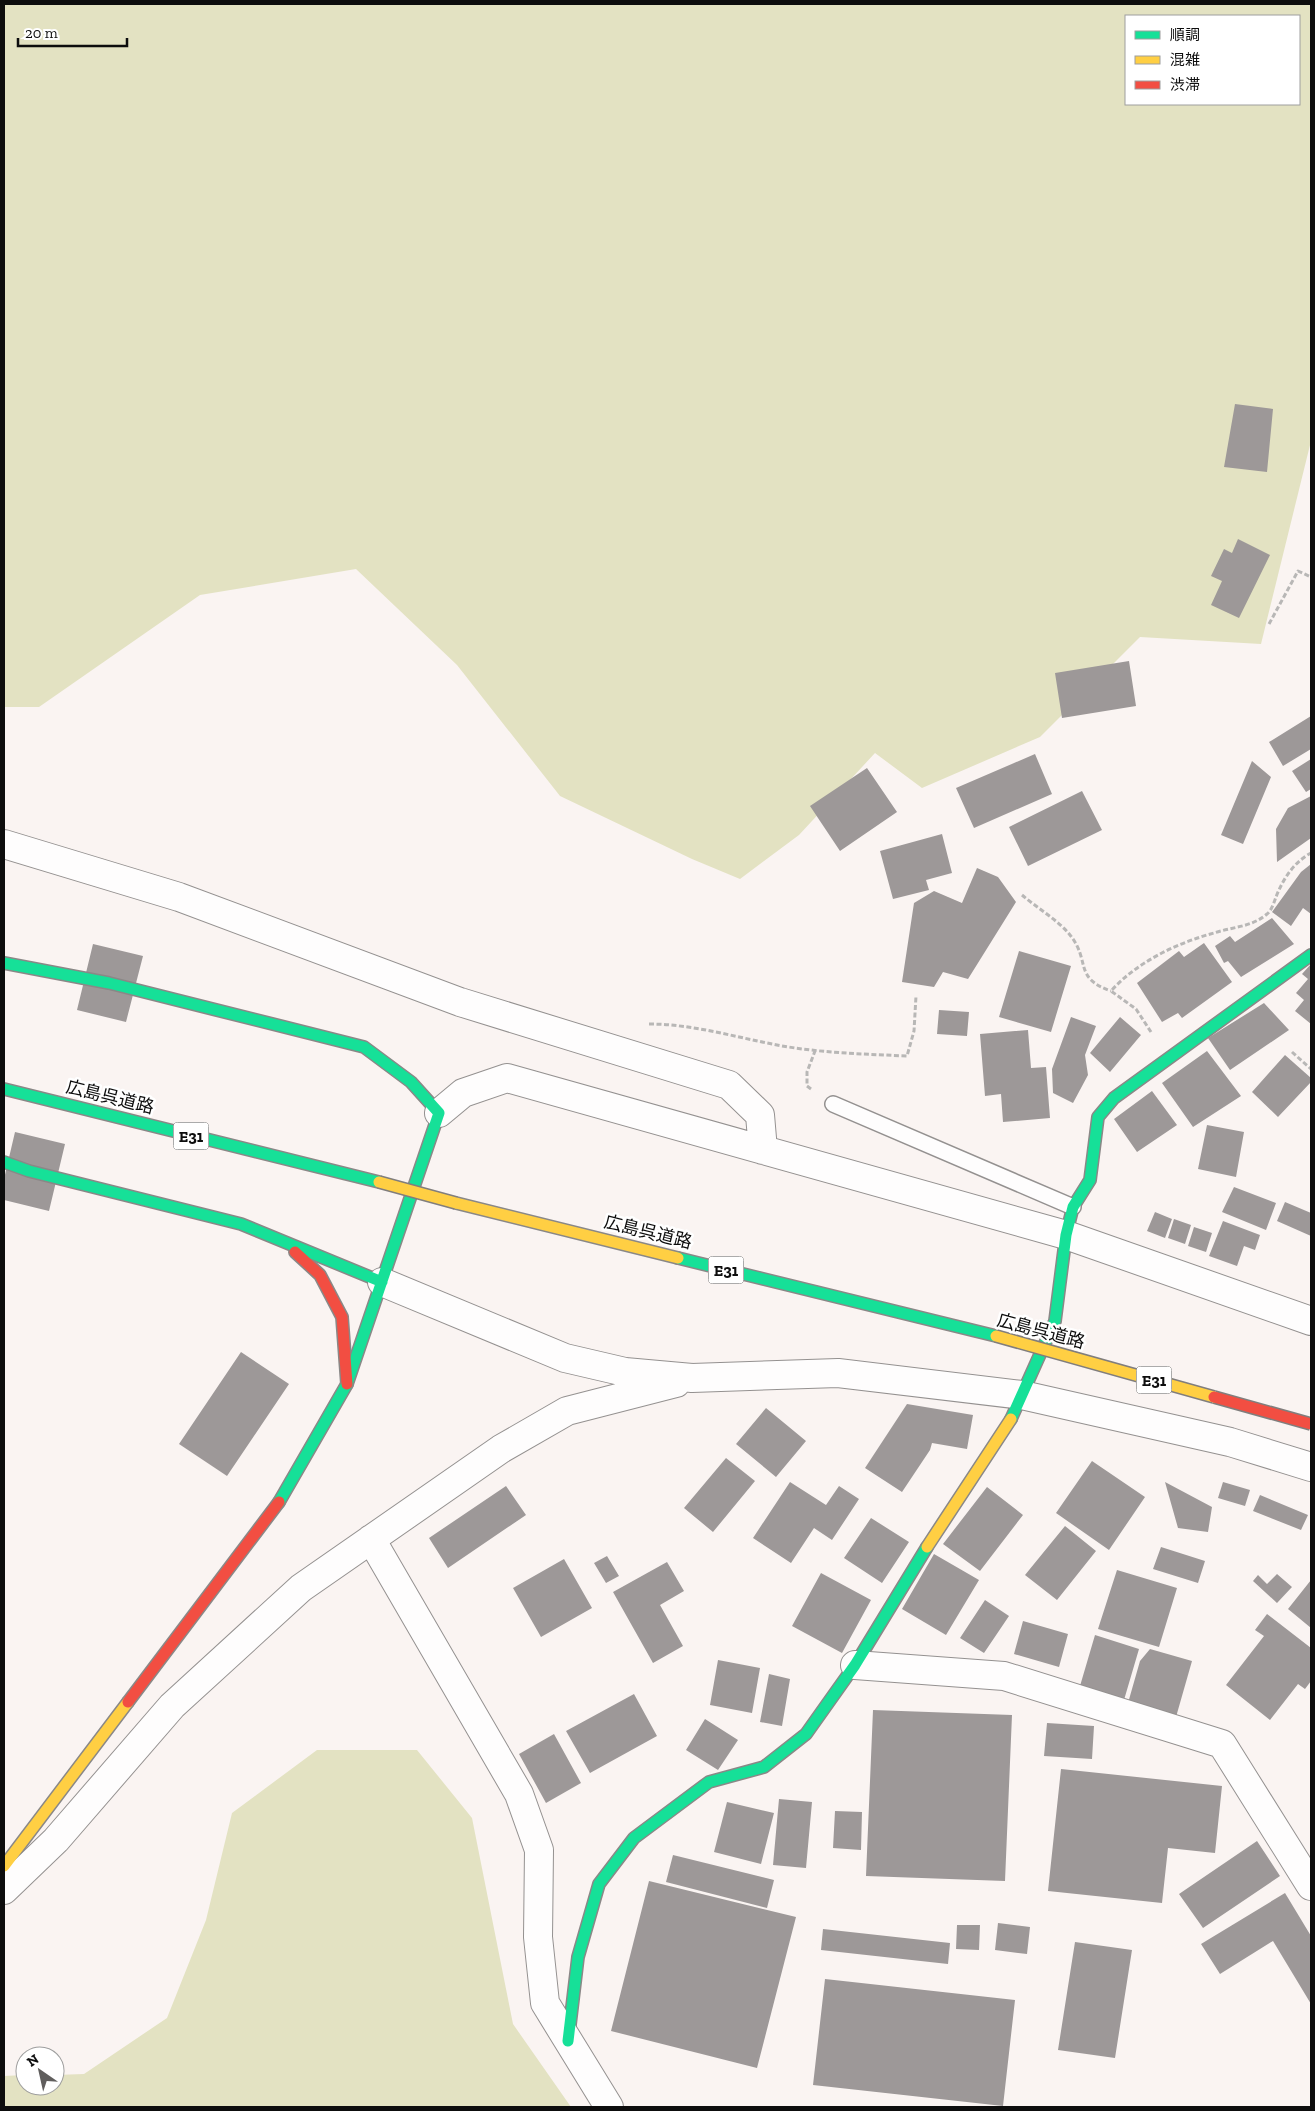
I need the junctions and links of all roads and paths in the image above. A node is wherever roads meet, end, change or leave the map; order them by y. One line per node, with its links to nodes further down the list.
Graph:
1 (1311, 577): 2 (path)
2 (1269, 624)
3 (4, 844): 18 (street)
4 (1311, 853): 8 (path)
5 (1022, 895): 8 (path)
6 (1311, 954): 13 (main road)
7 (4, 963): 17 (main road)
8 (1112, 991): 13 (path)
9 (916, 996): 11 (path)
10 (641, 1024): 11 (path)
11 (815, 1051): 16 (path)
12 (1292, 1052): 14 (path)
13 (1169, 1058): 20 (main road)
14 (1311, 1069)
15 (4, 1089): 28 (main road, 広島呉道路 / E31, bridge)
16 (833, 1104): 20 (lane)
17 (439, 1114): 18 (street); 23 (main road)
18 (762, 1150): 21 (street)
19 (4, 1162): 22 (main road)
20 (1073, 1207): 21 (main road)
21 (1066, 1235): 24 (street); 27 (main road)
22 (282, 1241): 23 (main road); 26 (main road)
23 (382, 1282): 25 (street); 26 (main road)
24 (1311, 1321)
25 (692, 1378): 27 (street); 30 (street)
26 (347, 1384): 32 (main road)
27 (1022, 1395): 29 (street); 31 (main road)
28 (1311, 1424)
29 (1311, 1467)
30 (371, 1539): 34 (street); 35 (street)
31 (855, 1666): 33 (street); 35 (main road)
32 (4, 1866)
33 (1311, 1886)
34 (4, 1890)
35 (568, 2041): 36 (street)
36 (608, 2107)

